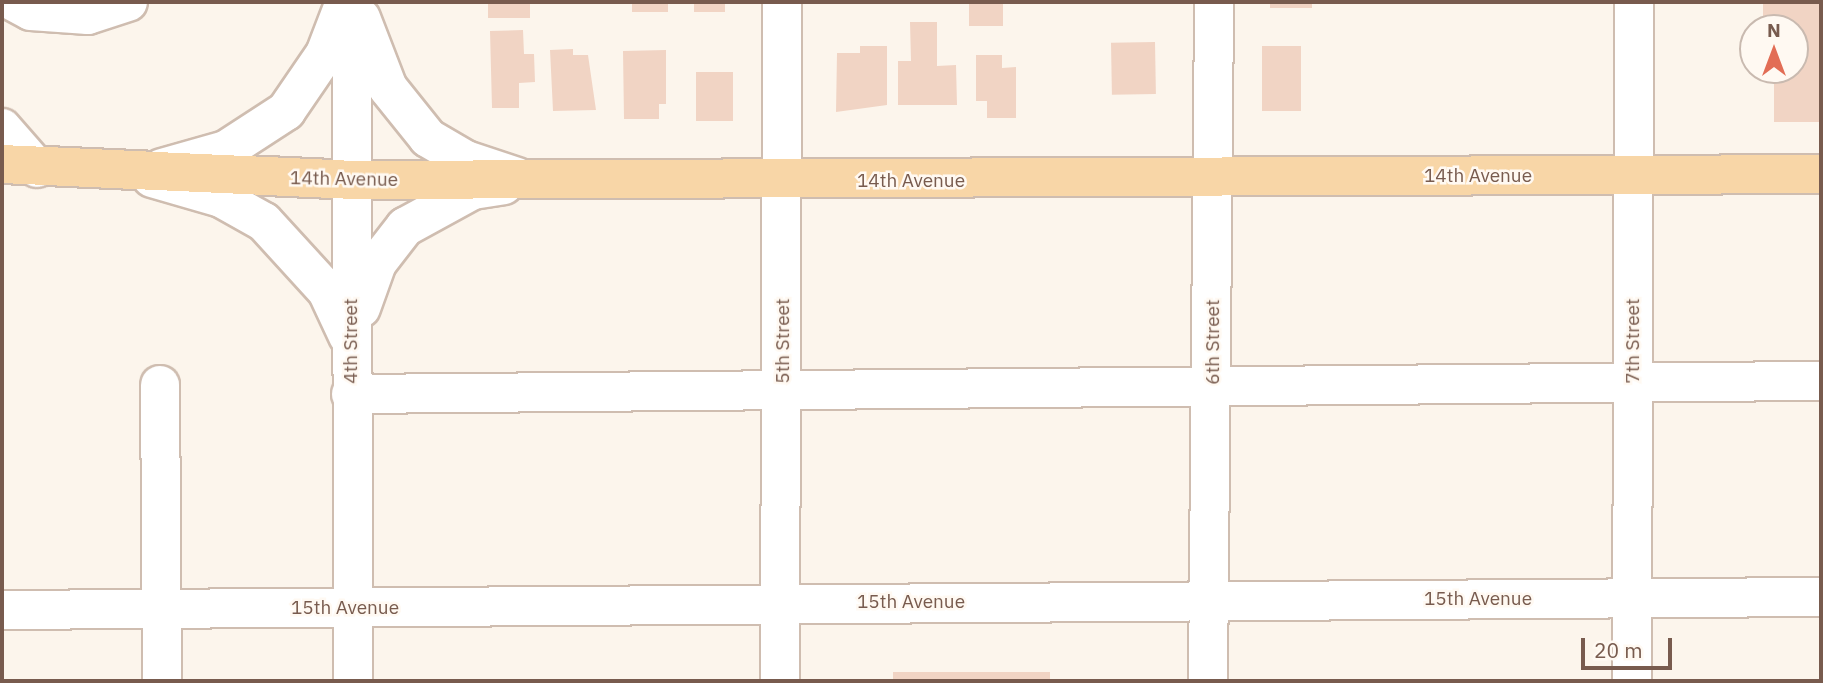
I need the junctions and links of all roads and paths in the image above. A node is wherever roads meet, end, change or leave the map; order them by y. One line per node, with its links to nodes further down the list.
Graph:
1 (14, 2): 2 (street)
2 (128, 2)
3 (344, 2): 11 (street)
4 (352, 2): 15 (street, 4th Street)
5 (358, 2): 16 (street)
6 (782, 2): 17 (street, 5th Street)
7 (1214, 2): 14 (street, 6th Street)
8 (1634, 2): 13 (street, 7th Street)
9 (2, 128): 10 (street)
10 (19, 166): 11 (main road, 14th Avenue)
11 (140, 174): 15 (main road, 14th Avenue); 18 (street)
12 (1821, 174): 13 (main road, 14th Avenue)
13 (1633, 175): 14 (main road, 14th Avenue); 19 (street, 7th Street)
14 (1214, 178): 17 (main road, 14th Avenue); 23 (street, 6th Street)
15 (352, 180): 16 (main road, 14th Avenue); 18 (street, 4th Street)
16 (529, 181): 17 (main road, 14th Avenue); 18 (street)
17 (782, 181): 22 (street, 5th Street)
18 (351, 343): 24 (street, 4th Street)
19 (1633, 381): 20 (street); 23 (street); 26 (street, 7th Street)
20 (1821, 381)
21 (160, 385): 29 (street)
22 (783, 386): 23 (street); 24 (street); 28 (street, 5th Street)
23 (1213, 389): 27 (street, 6th Street)
24 (351, 394): 30 (street, 4th Street)
25 (1821, 597): 26 (street, 15th Avenue)
26 (1632, 598): 27 (street, 15th Avenue); 36 (street, 7th Street)
27 (1209, 600): 28 (street, 15th Avenue); 35 (street, 6th Street)
28 (781, 603): 30 (street, 15th Avenue); 34 (street, 5th Street)
29 (161, 608): 30 (street, 15th Avenue); 31 (street, 15th Avenue); 32 (street)
30 (352, 608): 33 (street, 4th Street)
31 (2, 610)
32 (162, 681)
33 (353, 681)
34 (780, 681)
35 (1208, 681)
36 (1632, 681)

